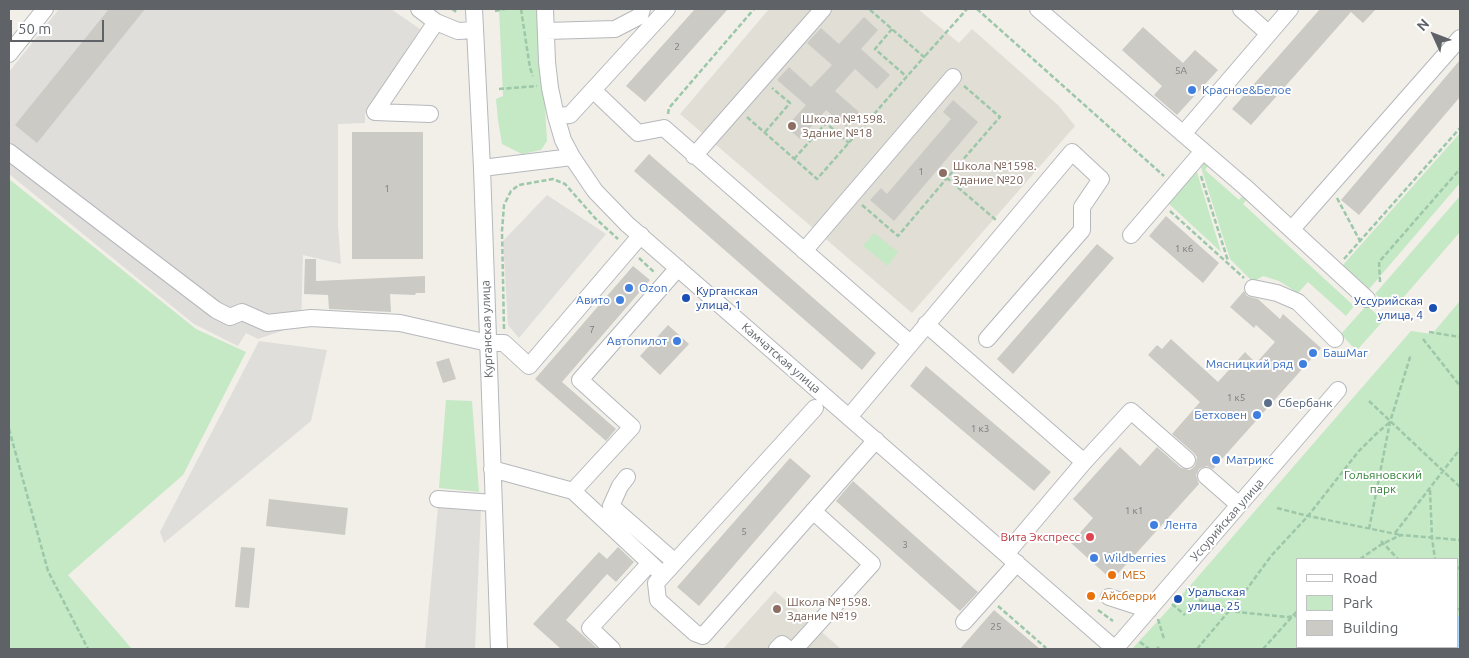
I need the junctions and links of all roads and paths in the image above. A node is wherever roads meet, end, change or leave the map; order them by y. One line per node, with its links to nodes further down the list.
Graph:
1 (45, 9): 25 (street)
2 (419, 9): 19 (street)
3 (452, 9): 17 (path)
4 (505, 9): 18 (path)
5 (521, 9): 30 (path)
6 (545, 9): 22 (street, Камчатская улица)
7 (642, 9): 22 (street)
8 (667, 9): 31 (street)
9 (754, 9): 35 (path)
10 (823, 9): 29 (street)
11 (869, 9): 20 (path)
12 (966, 9): 26 (path)
13 (977, 9): 48 (path)
14 (1038, 9): 38 (street)
15 (1241, 9): 23 (street)
16 (1290, 9): 23 (street)
17 (466, 11): 21 (street, Курганская улица)
18 (494, 11)
19 (436, 22): 21 (street); 33 (street)
20 (892, 29): 26 (path); 27 (path)
21 (475, 30): 45 (street, Курганская улица)
22 (546, 31): 34 (street, Камчатская улица)
23 (1268, 33): 38 (street)
24 (1460, 38): 49 (street)
25 (9, 54)
26 (924, 57): 27 (path)
27 (907, 77): 39 (path)
28 (953, 77): 47 (path); 50 (street)
29 (762, 78): 32 (street); 37 (path)
30 (499, 89)
31 (593, 90): 34 (street); 35 (street)
32 (736, 108): 37 (path); 42 (street)
33 (430, 114)
34 (556, 116): 43 (street, Камчатская улица)
35 (664, 128): 42 (street)
36 (1460, 128): 56 (path)
37 (764, 132): 44 (path)
38 (1183, 134): 41 (street)
39 (849, 143): 44 (path); 44 (path)
40 (9, 152): 72 (street)
41 (1200, 155): 48 (street); 53 (street); 59 (path)
42 (694, 156): 58 (street)
43 (572, 157): 45 (street); 54 (street, Камчатская улица)
44 (794, 159)
45 (482, 168): 72 (street, Курганская улица)
46 (1460, 169): 63 (path)
47 (947, 178): 50 (path); 52 (path)
48 (1174, 184): 51 (street)
49 (1329, 187): 53 (street); 56 (path)
50 (851, 196): 58 (street)
51 (1160, 201): 55 (street); 59 (path)
52 (994, 219)
53 (1292, 229): 61 (street)
54 (641, 235): 57 (street); 60 (street, Камчатская улица)
55 (1131, 235)
56 (1360, 241): 61 (path)
57 (629, 249): 62 (path); 73 (street); 73 (path)
58 (804, 251): 74 (street)
59 (1228, 263): 64 (path)
60 (678, 268): 62 (street); 80 (street, Камчатская улица)
61 (1335, 269): 65 (street)
62 (666, 282): 93 (street)
63 (1380, 282)
64 (1253, 288): 70 (street)
65 (1367, 299)
66 (926, 324): 69 (street); 74 (street); 86 (street)
67 (1429, 332): 68 (path)
68 (1460, 338)
69 (987, 339)
70 (1335, 339)
71 (1423, 339): 76 (path)
72 (488, 343): 73 (street); 87 (street, Курганская улица)
73 (504, 343)
74 (910, 343): 80 (street)
75 (1412, 354): 81 (path)
76 (1460, 386)
77 (1338, 390): 96 (street, Уссурийская улица)
78 (1369, 401): 81 (path)
79 (815, 408): 110 (street)
80 (849, 417): 83 (street, Камчатская улица)
81 (1390, 422): 88 (path); 99 (path); 100 (path)
82 (9, 429): 129 (path)
83 (876, 440): 98 (street); 106 (street, Камчатская улица)
84 (1460, 449): 88 (path)
85 (1187, 460): 86 (street)
86 (1084, 462): 106 (street)
87 (492, 469): 93 (street); 95 (street, Курганская улица)
88 (1443, 471): 91 (path); 92 (path)
89 (1206, 476): 96 (street)
90 (627, 477): 110 (street)
91 (1460, 487)
92 (1430, 488): 101 (path); 103 (path)
93 (573, 491): 111 (street)
94 (438, 499): 95 (street)
95 (493, 502): 130 (street, Курганская улица)
96 (1239, 506): 121 (street, Уссурийская улица)
97 (1277, 508): 99 (path)
98 (813, 511): 112 (street); 134 (street)
99 (1308, 516): 100 (path); 119 (path)
100 (1369, 529): 101 (path)
101 (1395, 533): 102 (path)
102 (1402, 535): 103 (path); 105 (path)
103 (1432, 538): 104 (path); 109 (path)
104 (1460, 540)
105 (1381, 542): 107 (path); 108 (path)
106 (1011, 558): 115 (street); 135 (street, Камчатская улица)
107 (1361, 558)
108 (1397, 558)
109 (1434, 558)
110 (675, 562): 112 (street)
111 (650, 563): 112 (street); 131 (street)
112 (664, 575)
113 (1181, 587): 114 (path)
114 (1203, 594)
115 (987, 596): 125 (street); 128 (path)
116 (1109, 597): 121 (street)
117 (1199, 600): 119 (path)
118 (1098, 610): 124 (path)
119 (1230, 610): 122 (path); 137 (path)
120 (1296, 612): 122 (path)
121 (1153, 613): 126 (path); 135 (street, Уссурийская улица)
122 (1292, 616): 123 (path); 138 (path)
123 (1296, 616)
124 (1112, 621)
125 (964, 622)
126 (1164, 639)
127 (1137, 640): 136 (path)
128 (1046, 648)
129 (88, 649)
130 (499, 649)
131 (612, 649)
132 (777, 649): 133 (street)
133 (788, 649)
134 (795, 649)
135 (1115, 649)
136 (1148, 649)
137 (1196, 649)
138 (1262, 649)

